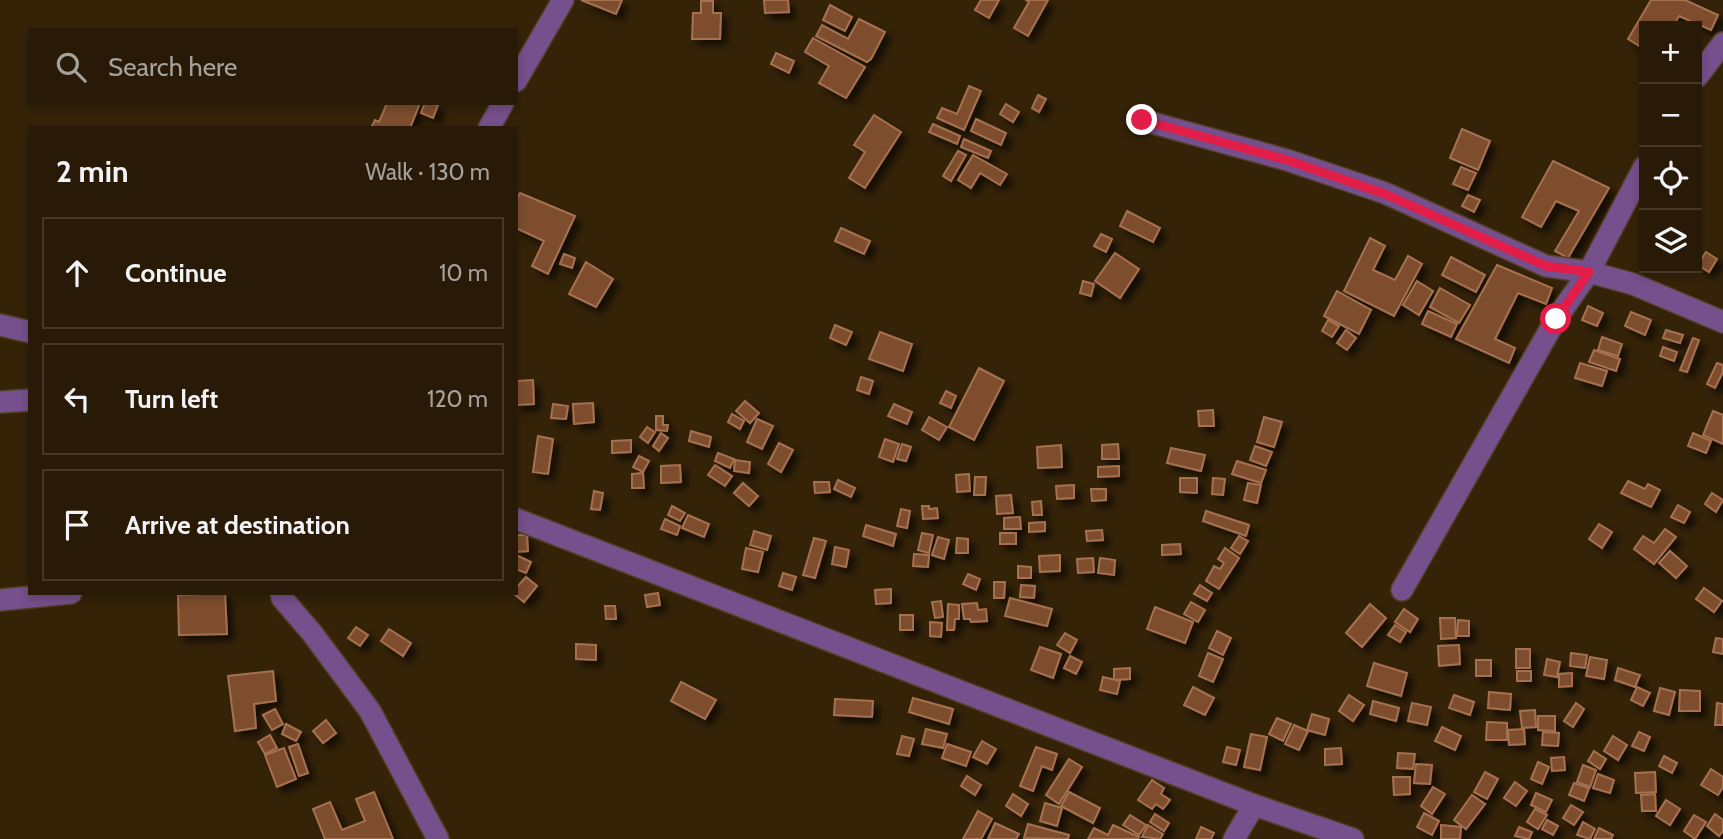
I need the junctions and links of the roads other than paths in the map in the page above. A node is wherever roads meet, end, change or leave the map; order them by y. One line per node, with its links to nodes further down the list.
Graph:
1 (563, 0): 4 (street)
2 (1723, 43): 3 (street)
3 (1702, 70)
4 (518, 78)
5 (502, 105): 7 (street)
6 (1142, 120): 9 (street)
7 (490, 126)
8 (1639, 177): 9 (street)
9 (1589, 272): 10 (street); 16 (street)
10 (1723, 322)
11 (0, 325): 12 (street)
12 (28, 332)
13 (28, 400): 14 (street)
14 (0, 402)
15 (518, 520): 20 (street)
16 (1402, 590)
17 (51, 595): 19 (street)
18 (281, 595): 21 (street)
19 (0, 600)
20 (1254, 805): 22 (street); 23 (street)
21 (438, 839)
22 (1234, 839)
23 (1353, 839)

